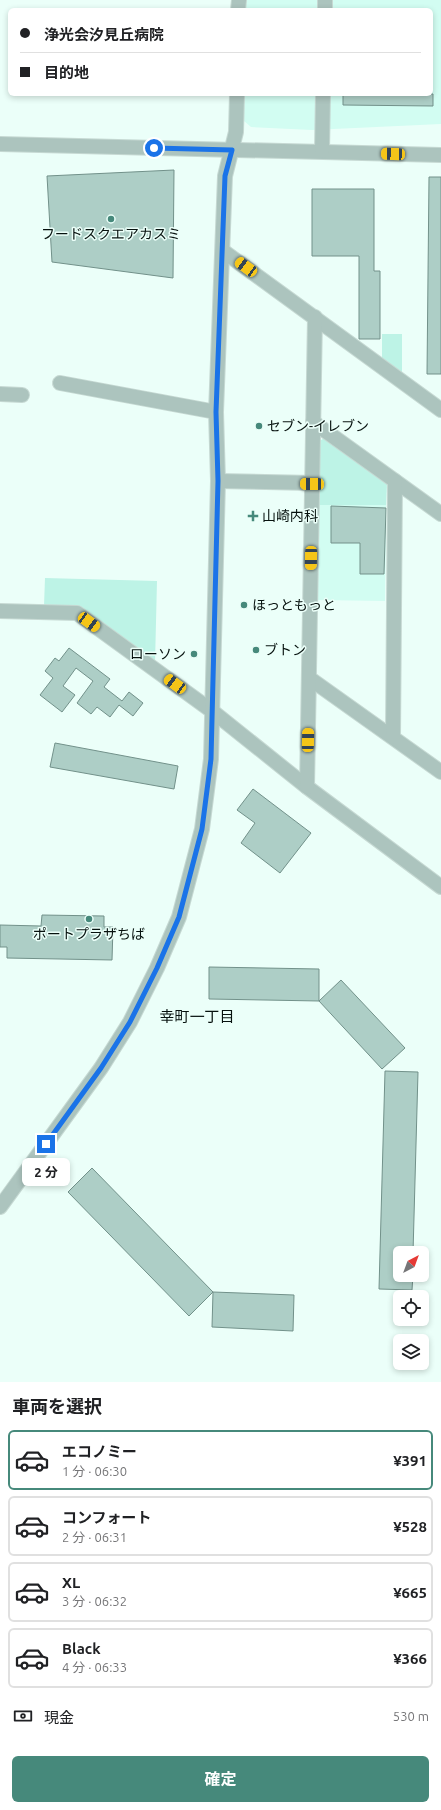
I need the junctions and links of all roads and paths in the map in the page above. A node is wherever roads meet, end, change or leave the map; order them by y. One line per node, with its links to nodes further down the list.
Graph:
1 (237, 96): 4 (street)
2 (323, 96): 5 (street)
3 (0, 144): 4 (street)
4 (232, 150): 5 (street); 7 (street)
5 (322, 151): 6 (street)
6 (441, 155)
7 (223, 251): 8 (street); 13 (street)
8 (315, 317): 12 (street); 14 (street)
9 (60, 383): 13 (street)
10 (0, 394): 11 (street)
11 (22, 395)
12 (441, 410)
13 (216, 412): 15 (street)
14 (313, 422): 16 (street); 17 (street)
15 (218, 481): 17 (street); 21 (street)
16 (394, 481): 18 (street); 22 (street)
17 (312, 484): 20 (street)
18 (441, 514)
19 (0, 611): 21 (street)
20 (309, 678): 22 (street); 24 (street)
21 (212, 711): 24 (street); 26 (street)
22 (393, 737): 23 (street)
23 (441, 772)
24 (307, 787): 25 (street)
25 (441, 887)
26 (0, 1207)

